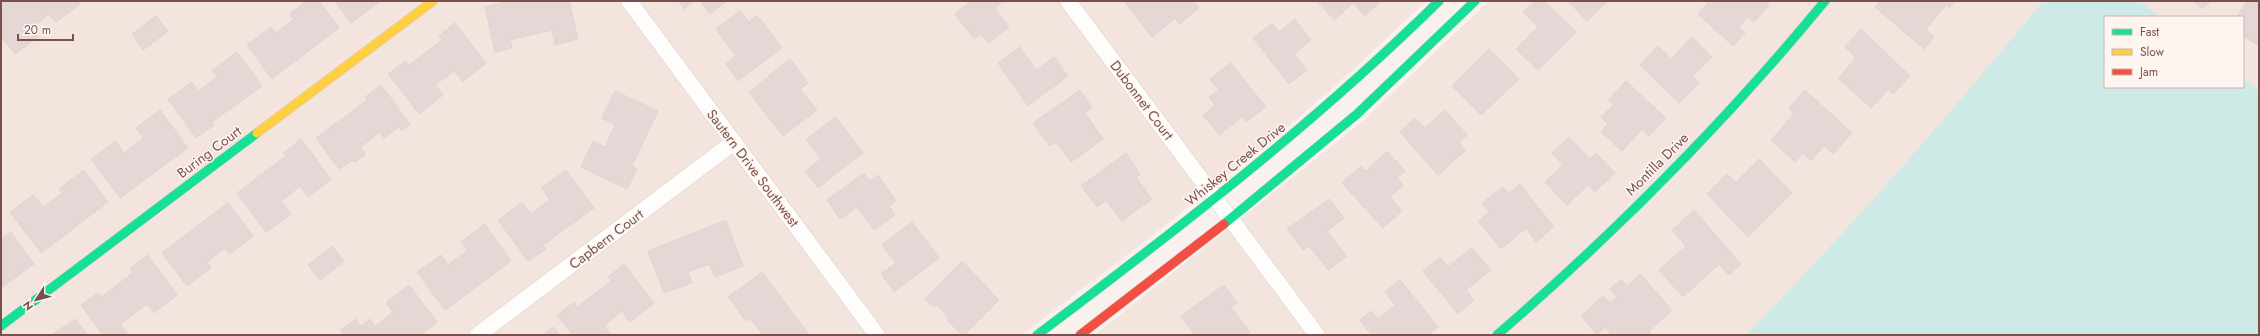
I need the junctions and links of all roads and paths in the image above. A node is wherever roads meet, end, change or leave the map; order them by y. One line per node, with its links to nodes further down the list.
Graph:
1 (433, 1): 10 (street, Buring Court)
2 (628, 1): 7 (street, Sautern Drive Southwest)
3 (1068, 1): 8 (street, Dubonnet Court)
4 (1439, 1): 8 (street, Whiskey Creek Drive)
5 (1475, 1): 9 (street)
6 (1825, 1): 16 (street, Montilla Drive)
7 (734, 142): 11 (street, Capbern Court); 12 (street, Sautern Drive Southwest)
8 (1216, 199): 9 (street, Dubonnet Court); 13 (street, Whiskey Creek Drive)
9 (1231, 220): 14 (street); 15 (street, Dubonnet Court)
10 (1, 326)
11 (478, 335)
12 (877, 335)
13 (1037, 335)
14 (1080, 335)
15 (1317, 335)
16 (1497, 335)

